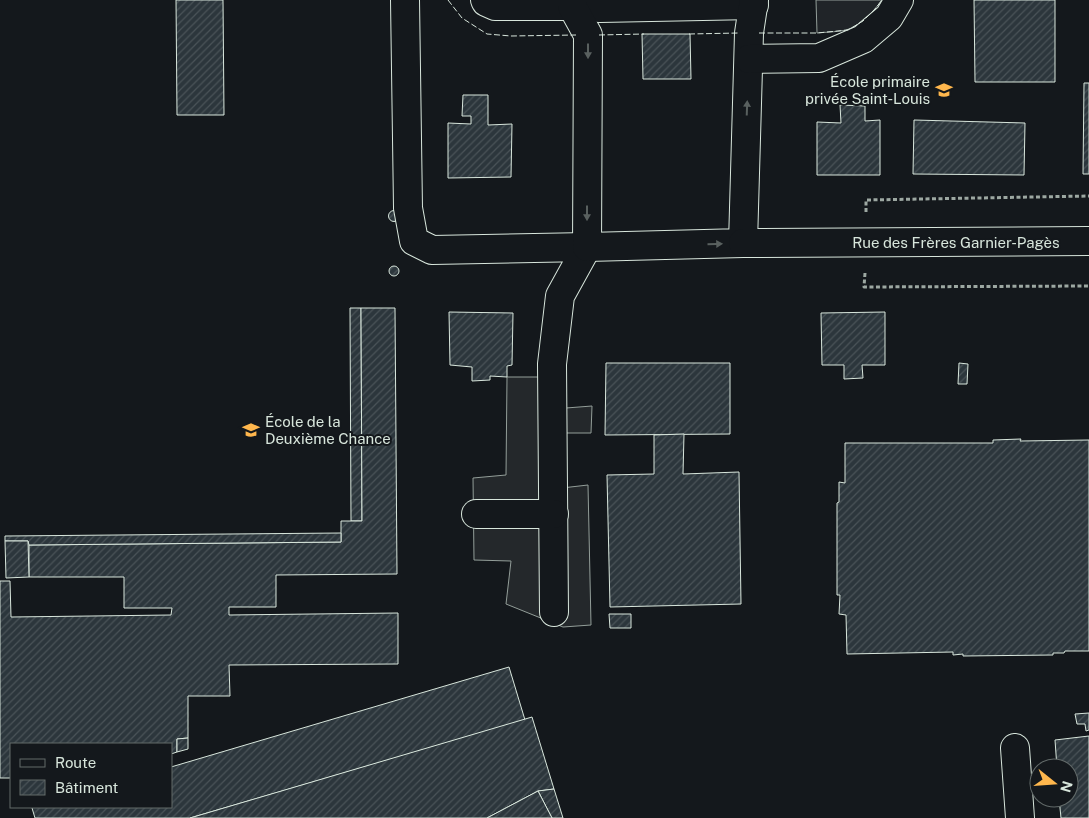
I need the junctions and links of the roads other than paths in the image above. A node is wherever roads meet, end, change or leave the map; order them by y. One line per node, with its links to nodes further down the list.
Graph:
1 (405, 0): 9 (street, Rue des Frères Garnier-Pagès)
2 (485, 0): 4 (street)
3 (898, 0): 6 (street)
4 (572, 3): 5 (street); 9 (street, one-way to 9)
5 (754, 3): 6 (street)
6 (749, 59): 8 (street, one-way to 6)
7 (1089, 241): 8 (street, Rue des Frères Garnier-Pagès)
8 (743, 243): 9 (street, Rue des Frères Garnier-Pagès, one-way to 8)
9 (587, 247): 11 (street)
10 (476, 514): 11 (street)
11 (554, 514): 12 (street)
12 (554, 612)
13 (1014, 748): 14 (street)
14 (1020, 818)

